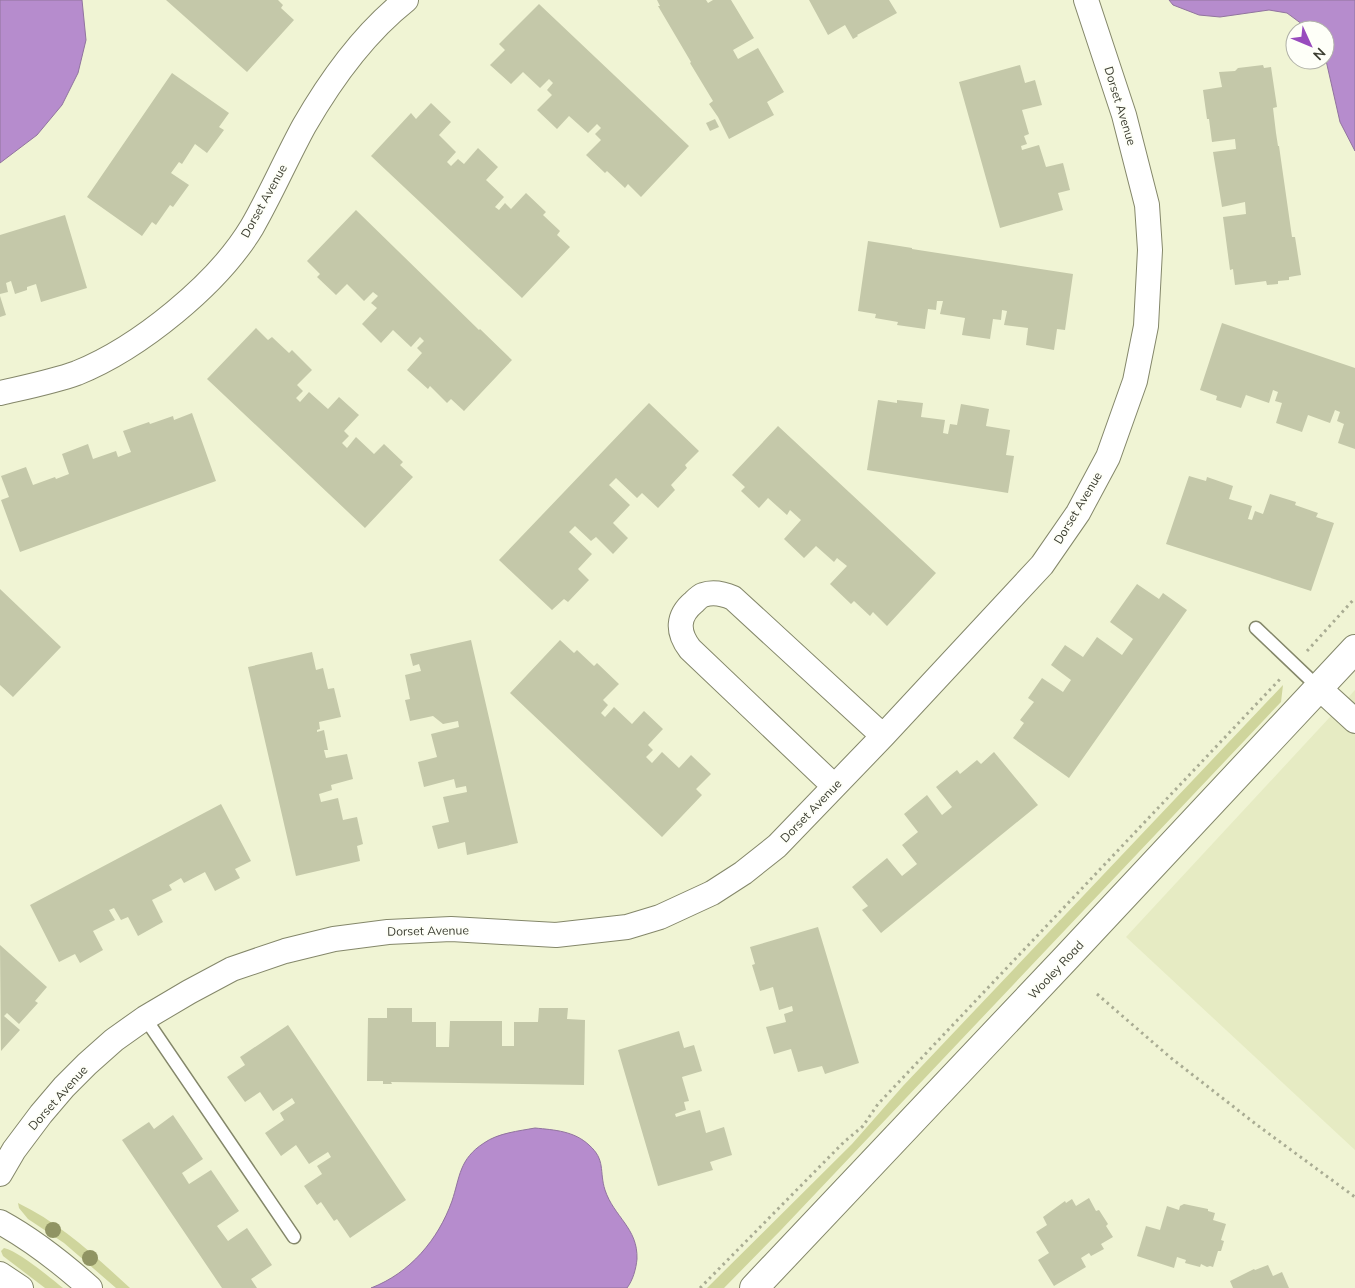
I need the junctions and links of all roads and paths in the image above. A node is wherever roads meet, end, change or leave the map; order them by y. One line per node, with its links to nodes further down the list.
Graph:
1 (406, 0): 3 (street, Dorset Avenue)
2 (1086, 0): 10 (street, Dorset Avenue)
3 (0, 393)
4 (1355, 598): 7 (path)
5 (1256, 628): 7 (lane)
6 (1355, 649): 8 (street, Wooley Road)
7 (1294, 664): 8 (lane); 21 (path)
8 (1319, 688): 9 (street); 22 (street, Wooley Road)
9 (1355, 721)
10 (883, 736): 11 (street, Dorset Avenue); 11 (street)
11 (834, 786): 13 (street, Dorset Avenue)
12 (1097, 994): 15 (path)
13 (145, 1018): 14 (street, Dorset Avenue); 17 (lane)
14 (0, 1174)
15 (1355, 1197)
16 (0, 1222): 20 (street)
17 (294, 1237)
18 (0, 1274): 19 (street)
19 (21, 1288)
20 (90, 1288)
21 (700, 1288)
22 (754, 1288)

